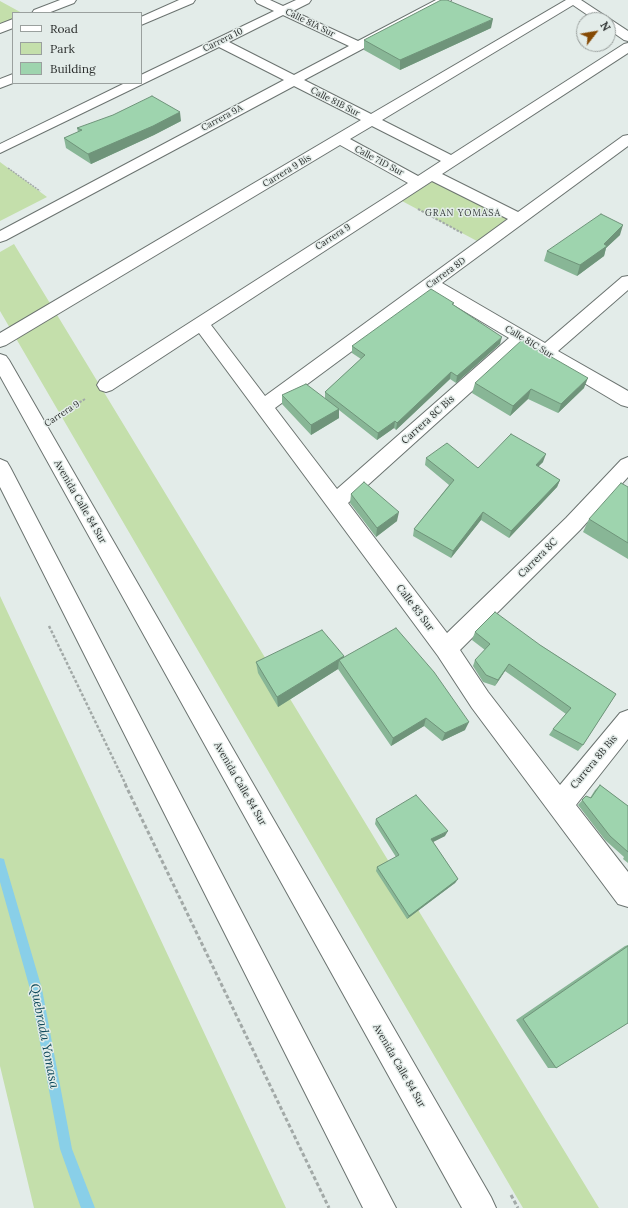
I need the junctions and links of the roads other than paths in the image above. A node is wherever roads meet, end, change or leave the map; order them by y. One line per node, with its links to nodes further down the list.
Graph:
1 (70, 0): 8 (main road)
2 (189, 0): 10 (main road)
3 (262, 0): 7 (main road, Calle 81A Sur)
4 (305, 0): 7 (main road, Carrera 10)
5 (445, 0): 16 (main road, Carrera 9A)
6 (574, 0): 9 (main road); 23 (main road, Carrera 9 Bis)
7 (283, 11): 15 (main road, Carrera 10); 16 (main road, Calle 81A Sur)
8 (40, 12)
9 (591, 12)
10 (142, 21)
11 (12, 23): 12 (main road)
12 (0, 29)
13 (616, 29): 14 (main road)
14 (628, 37)
15 (219, 42): 19 (main road, Carrera 10); 20 (main road, Calle 81B Sur)
16 (358, 46): 20 (main road, Carrera 9A)
17 (628, 47): 27 (main road, Carrera 9)
18 (12, 78): 21 (main road)
19 (142, 80)
20 (294, 80): 23 (main road, Calle 81B Sur); 30 (main road, Carrera 9A)
21 (0, 84)
22 (133, 84): 26 (main road)
23 (373, 121): 24 (main road, Carrera 9 Bis); 27 (main road, Calle 81B Sur)
24 (340, 140): 28 (main road, Calle 71D Sur); 35 (main road, Carrera 9 Bis)
25 (628, 140): 29 (main road, Carrera 8D)
26 (0, 149)
27 (452, 161): 28 (main road, Carrera 9)
28 (424, 178): 29 (main road, Calle 71D Sur); 33 (main road, Carrera 9)
29 (519, 219): 32 (main road, Carrera 8D)
30 (0, 237)
31 (628, 281): 36 (main road)
32 (431, 284): 34 (main road, Calle 81C Sur); 40 (main road, Carrera 8D)
33 (201, 324): 38 (main road, Carrera 9); 40 (main road, Calle 83 Sur)
34 (521, 337): 36 (main road, Calle 81C Sur); 43 (main road, Carrera 8C Bis)
35 (0, 341)
36 (546, 352): 39 (main road, Calle 81C Sur)
37 (0, 360): 49 (main road, Avenida Calle 84 Sur)
38 (106, 385)
39 (628, 400)
40 (263, 407): 43 (main road, Calle 83 Sur)
41 (628, 465): 44 (main road, Carrera 8C)
42 (0, 466): 48 (main road)
43 (336, 503): 44 (main road, Calle 83 Sur)
44 (446, 650): 46 (main road, Calle 83 Sur)
45 (628, 721): 46 (main road, Carrera 8B Bis)
46 (560, 804): 47 (main road, Calle 83 Sur)
47 (628, 894)
48 (380, 1208)
49 (480, 1208)

